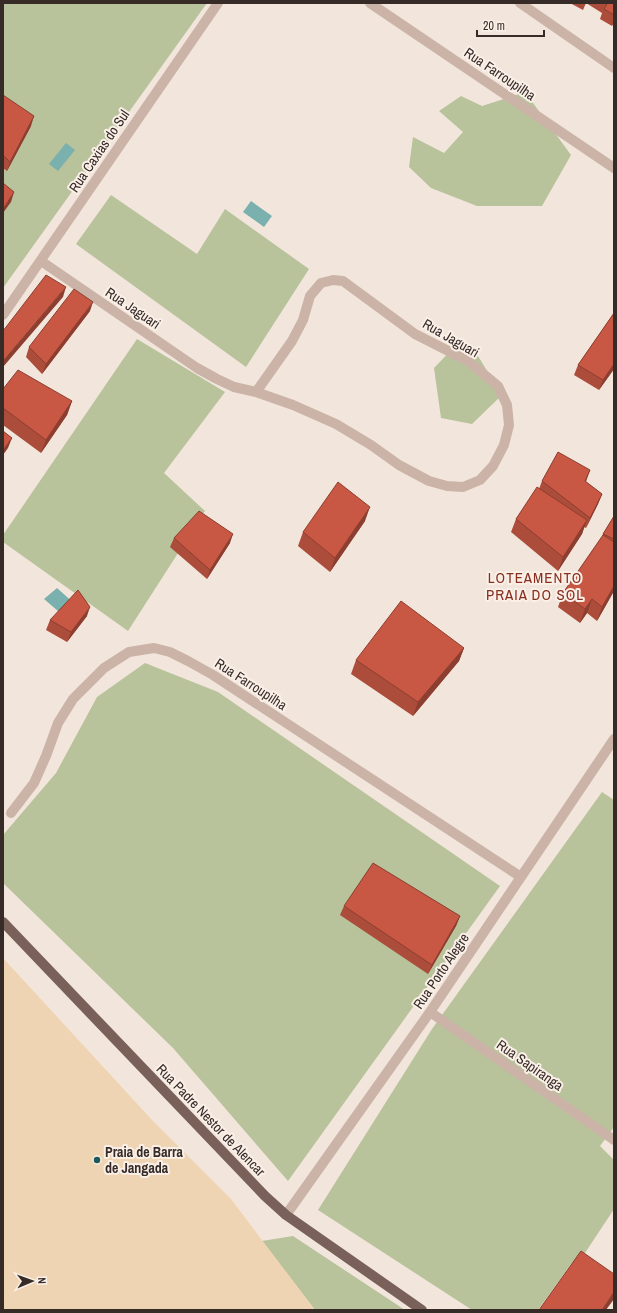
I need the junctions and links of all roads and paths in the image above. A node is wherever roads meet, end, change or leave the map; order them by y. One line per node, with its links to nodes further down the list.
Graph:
1 (218, 3): 6 (street, Rua Caxias do Sul)
2 (370, 3): 5 (street, Rua Farroupilha)
3 (520, 3): 4 (street)
4 (614, 68)
5 (614, 168)
6 (41, 262): 7 (street, Rua Caxias do Sul); 8 (street, Rua Jaguari)
7 (3, 315)
8 (256, 392): 8 (street, Rua Jaguari)
9 (614, 739): 11 (street, Rua Porto Alegre)
10 (12, 813): 11 (street, Rua Farroupilha)
11 (521, 877): 13 (street, Rua Porto Alegre)
12 (3, 922): 15 (main road, Rua Padre Nestor de Alencar)
13 (430, 1012): 14 (street, Rua Sapiranga); 15 (street, Rua Porto Alegre)
14 (614, 1140)
15 (286, 1215): 16 (main road, Rua Padre Nestor de Alencar)
16 (422, 1310)

